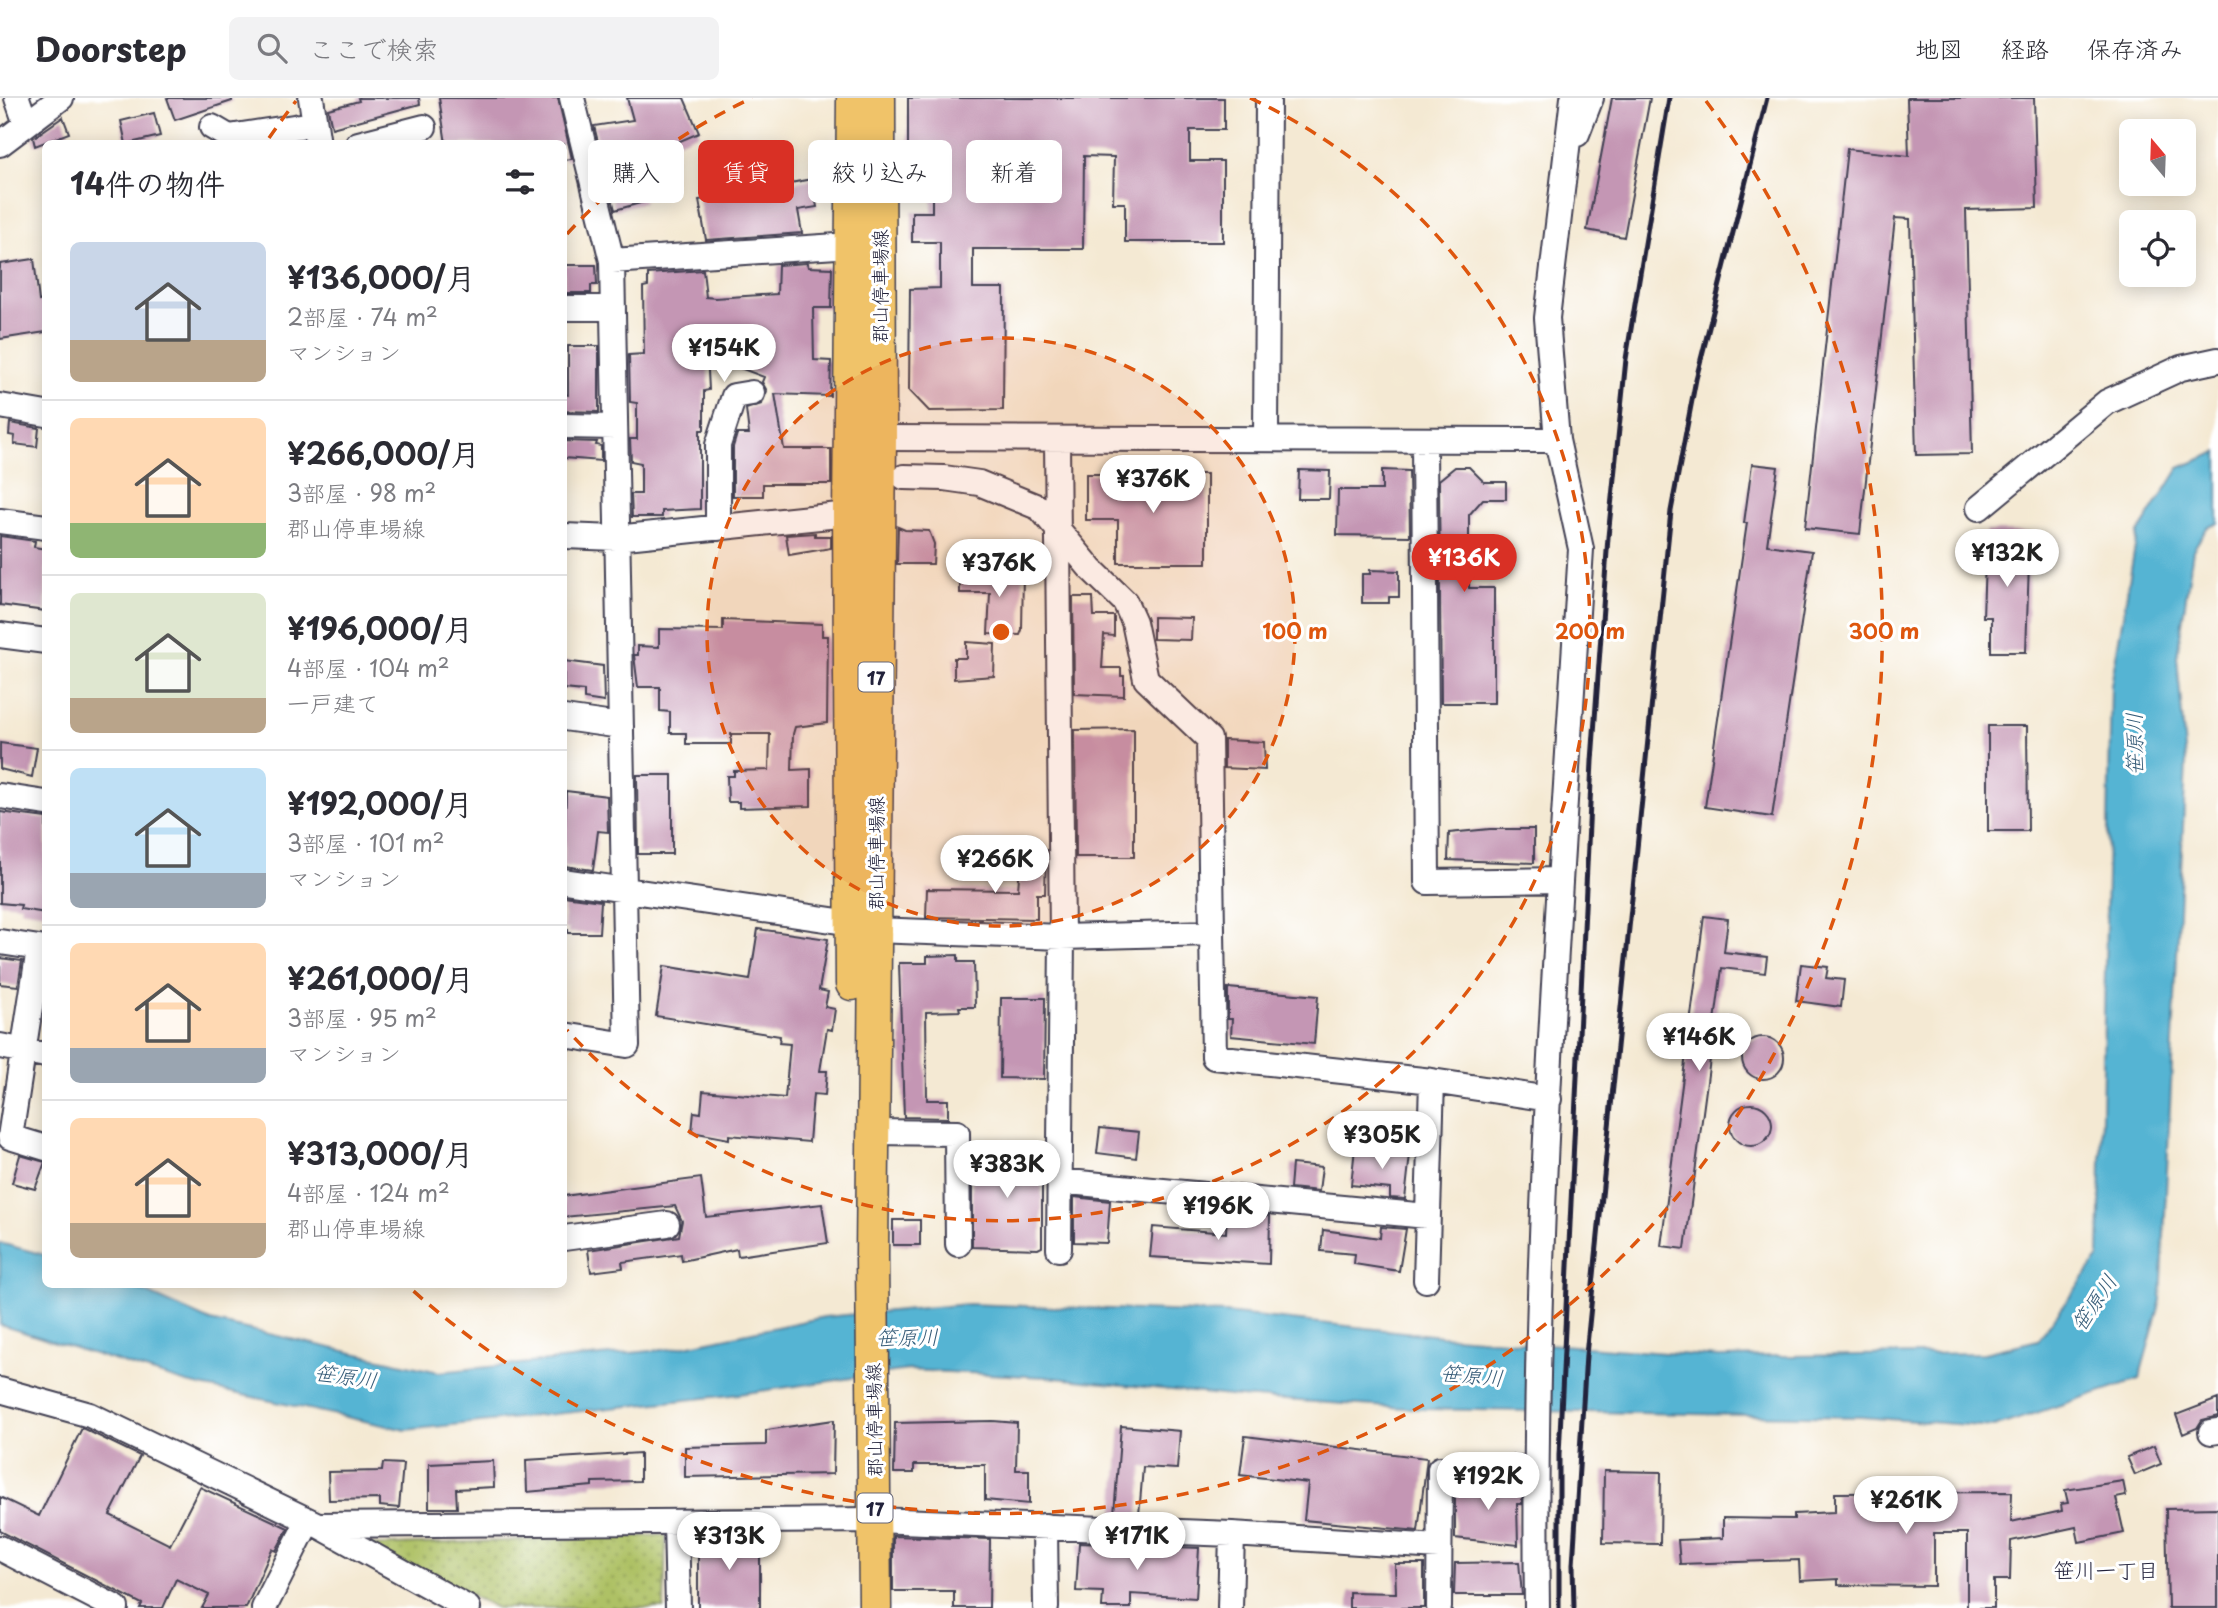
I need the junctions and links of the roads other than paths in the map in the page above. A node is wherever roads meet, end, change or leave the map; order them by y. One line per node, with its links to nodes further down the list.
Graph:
1 (17, 98): 10 (street)
2 (61, 98): 10 (street)
3 (311, 98): 13 (street)
4 (572, 98): 18 (street)
5 (853, 98): 17 (main road, 郡山停車場線 / 17)
6 (880, 98): 17 (main road, 郡山停車場線 / 17)
7 (1268, 98): 28 (street)
8 (1573, 98): 16 (street)
9 (1591, 98): 16 (street)
10 (26, 124): 15 (street)
11 (212, 127): 13 (street)
12 (424, 127): 14 (street)
13 (316, 134)
14 (374, 140)
15 (0, 145)
16 (1564, 163): 30 (street)
17 (866, 244): 18 (street); 27 (main road, 郡山停車場線 / 17); 34 (main road, 郡山停車場線 / 17)
18 (612, 261): 20 (street)
19 (567, 308): 20 (street)
20 (613, 308): 26 (street)
21 (2218, 360): 33 (street)
22 (752, 393): 37 (street)
23 (0, 406): 24 (street)
24 (42, 413)
25 (567, 426): 26 (street)
26 (615, 427): 40 (street)
27 (880, 438): 31 (street); 50 (main road, 郡山停車場線 / 17)
28 (1266, 438): 29 (street); 31 (street)
29 (1424, 440): 30 (street); 47 (street)
30 (1557, 440): 47 (street)
31 (1057, 441): 38 (street)
32 (904, 477): 38 (street)
33 (1979, 508)
34 (849, 514): 37 (street); 50 (main road, 郡山停車場線 / 17)
35 (0, 520): 36 (street)
36 (42, 526)
37 (718, 528): 40 (street)
38 (1058, 530): 51 (street); 52 (street)
39 (567, 536): 40 (street)
40 (616, 538): 44 (street)
41 (0, 635): 42 (street)
42 (42, 640)
43 (567, 718): 44 (street)
44 (621, 726): 49 (street)
45 (0, 796): 46 (street)
46 (42, 802)
47 (1560, 880): 58 (street)
48 (567, 881): 49 (street)
49 (625, 889): 50 (street); 55 (street)
50 (863, 926): 52 (street); 59 (main road, 郡山停車場線 / 17); 67 (main road, 郡山停車場線 / 17)
51 (1211, 933): 52 (street); 57 (street)
52 (1062, 937): 61 (street)
53 (0, 942): 54 (street)
54 (42, 949): 56 (street)
55 (567, 1035)
56 (23, 1051): 60 (street)
57 (1432, 1082): 58 (street); 62 (street)
58 (1549, 1099): 70 (street)
59 (873, 1132): 65 (street); 67 (main road, 郡山停車場線 / 17)
60 (42, 1147)
61 (1058, 1181): 62 (street); 66 (street)
62 (1427, 1216): 68 (street)
63 (667, 1224): 64 (street)
64 (567, 1238)
65 (958, 1244)
66 (1059, 1249)
67 (863, 1255): 71 (main road, 郡山停車場線 / 17)
68 (1426, 1280)
69 (0, 1390): 73 (street)
70 (1536, 1461): 76 (street); 87 (street)
71 (864, 1520): 72 (street); 74 (street); 82 (main road, 郡山停車場線 / 17); 83 (main road, 郡山停車場線 / 17)
72 (676, 1522): 73 (street); 81 (street)
73 (313, 1523): 79 (street); 80 (street)
74 (1045, 1526): 75 (street); 84 (street)
75 (1232, 1534): 76 (street); 85 (street)
76 (1440, 1547): 86 (street)
77 (0, 1548): 78 (street)
78 (116, 1608)
79 (264, 1608)
80 (468, 1608)
81 (678, 1608)
82 (854, 1608)
83 (875, 1608)
84 (1046, 1608)
85 (1230, 1608)
86 (1440, 1608)
87 (1536, 1608)

